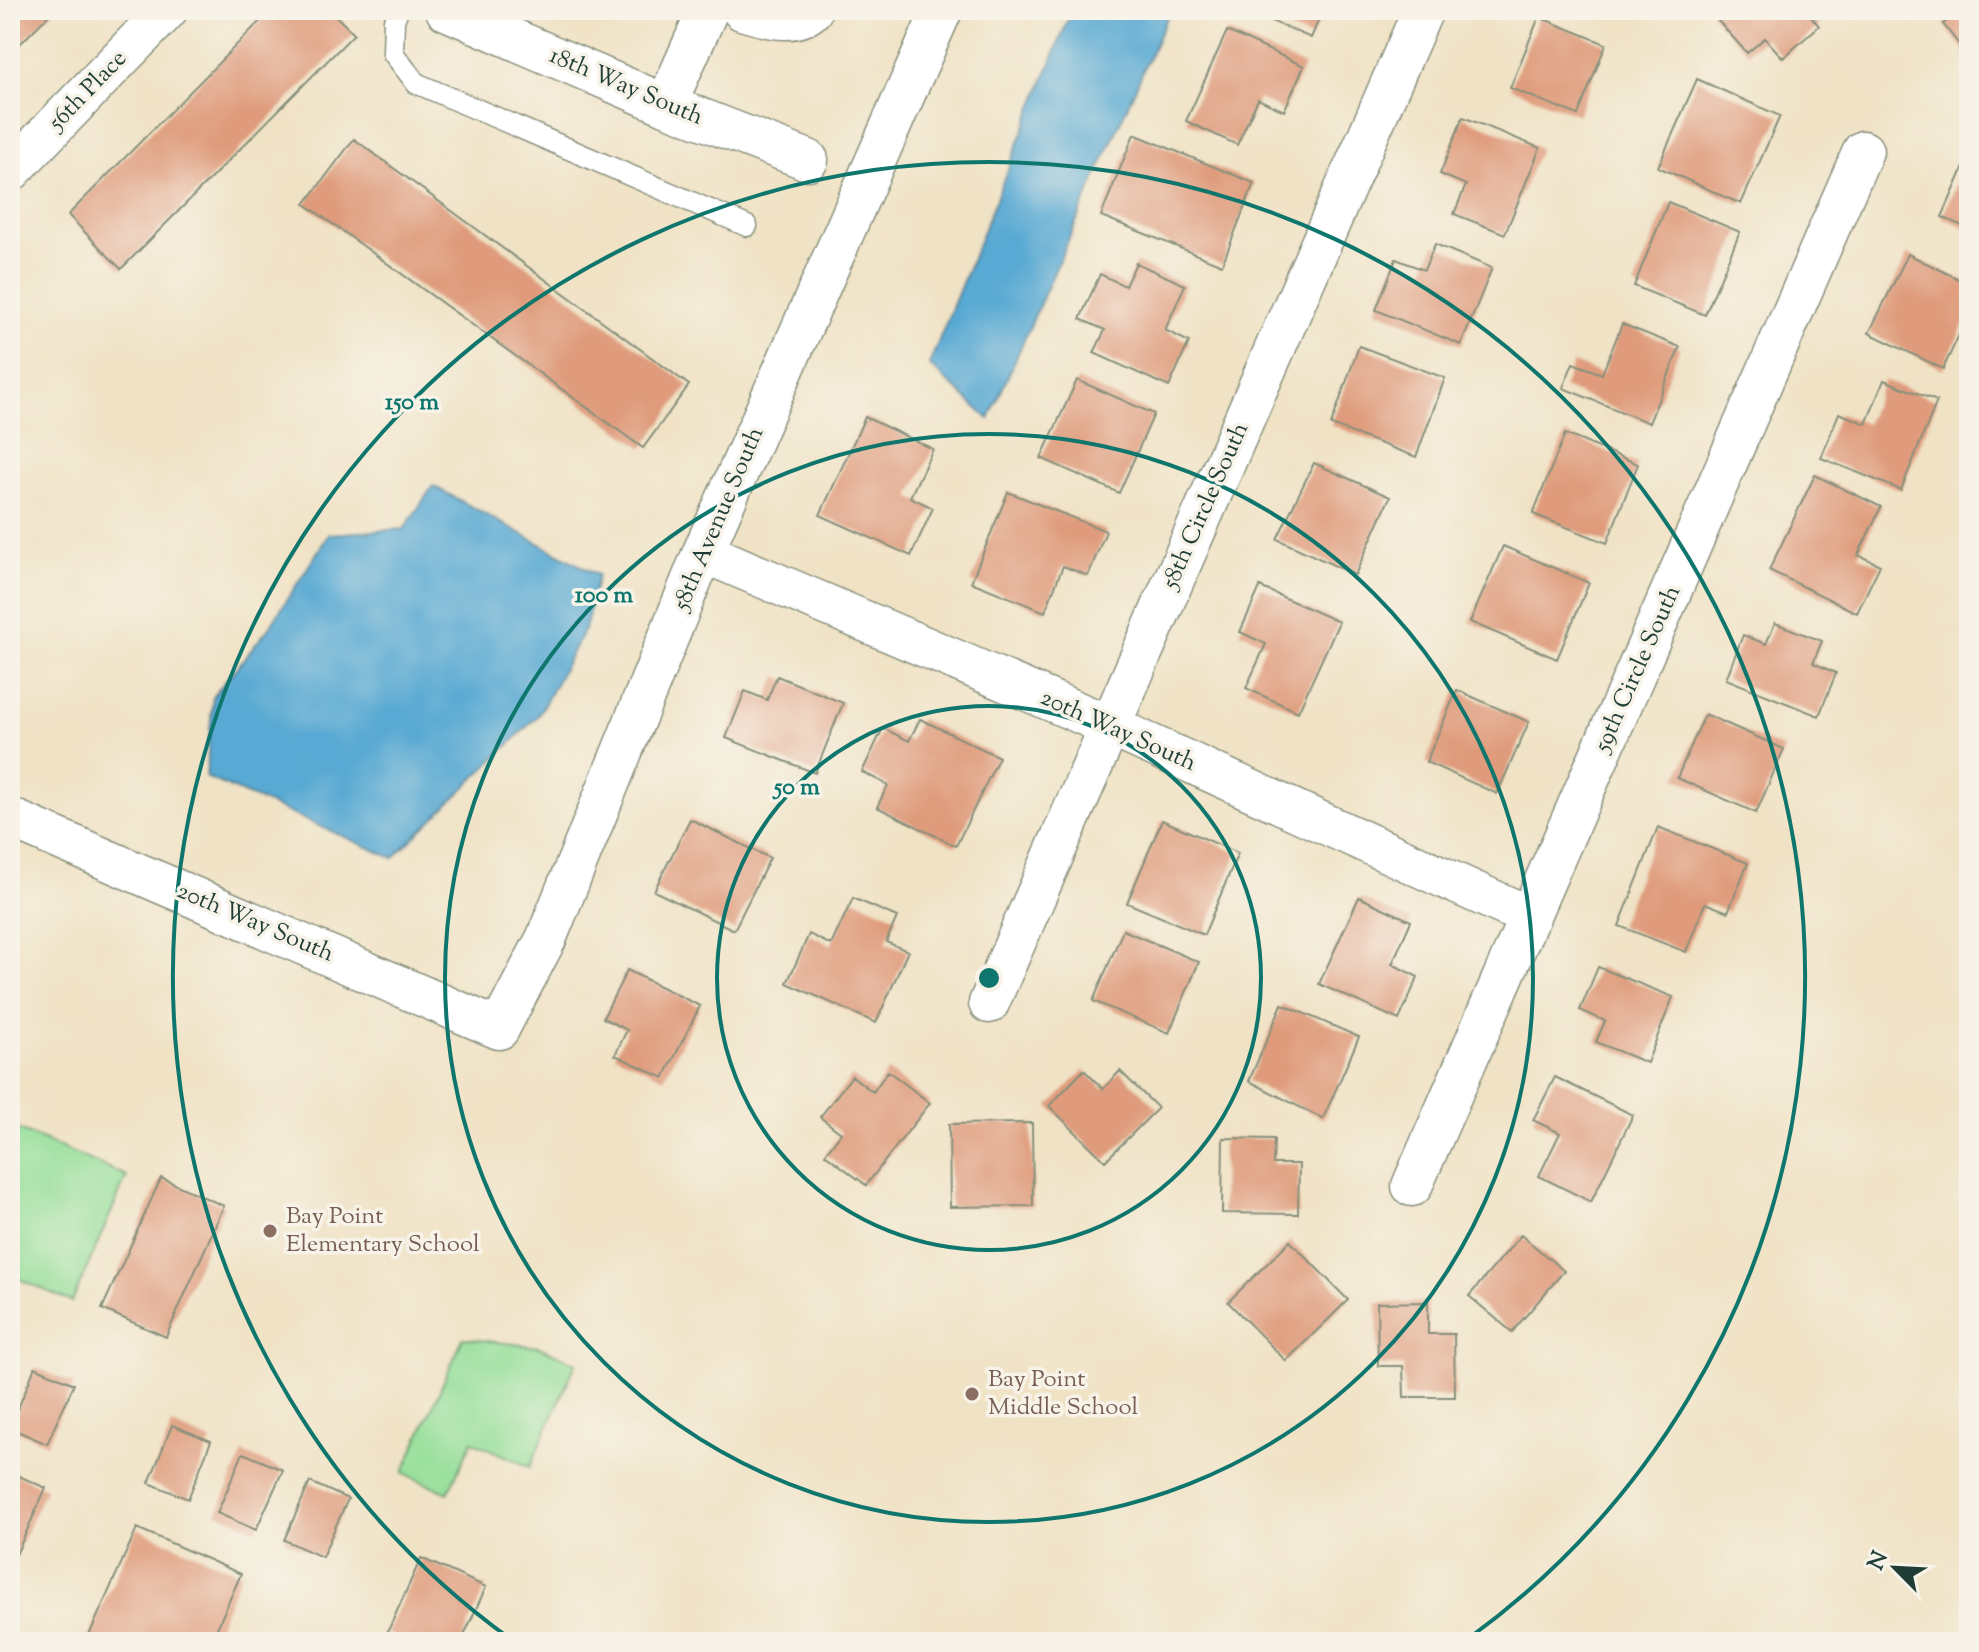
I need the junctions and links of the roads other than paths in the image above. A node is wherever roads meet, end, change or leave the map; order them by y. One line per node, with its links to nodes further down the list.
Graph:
1 (167, 10): 12 (street, 56th Place)
2 (398, 10): 13 (lane)
3 (446, 10): 9 (street, 18th Way South)
4 (708, 10): 9 (street)
5 (742, 10): 6 (street)
6 (812, 10)
7 (942, 10): 14 (street, 58th Avenue South)
8 (1423, 10): 15 (street, 58th Circle South)
9 (666, 105): 11 (street, 18th Way South)
10 (1863, 151): 17 (street, 59th Circle South)
11 (808, 160)
12 (10, 172)
13 (747, 226)
14 (703, 552): 15 (street, 20th Way South); 19 (street, 58th Avenue South)
15 (1110, 726): 17 (street, 20th Way South); 18 (street, 58th Circle South)
16 (10, 818): 19 (street, 20th Way South)
17 (1530, 917): 20 (street, 59th Circle South)
18 (989, 1003)
19 (499, 1029)
20 (1412, 1186)

